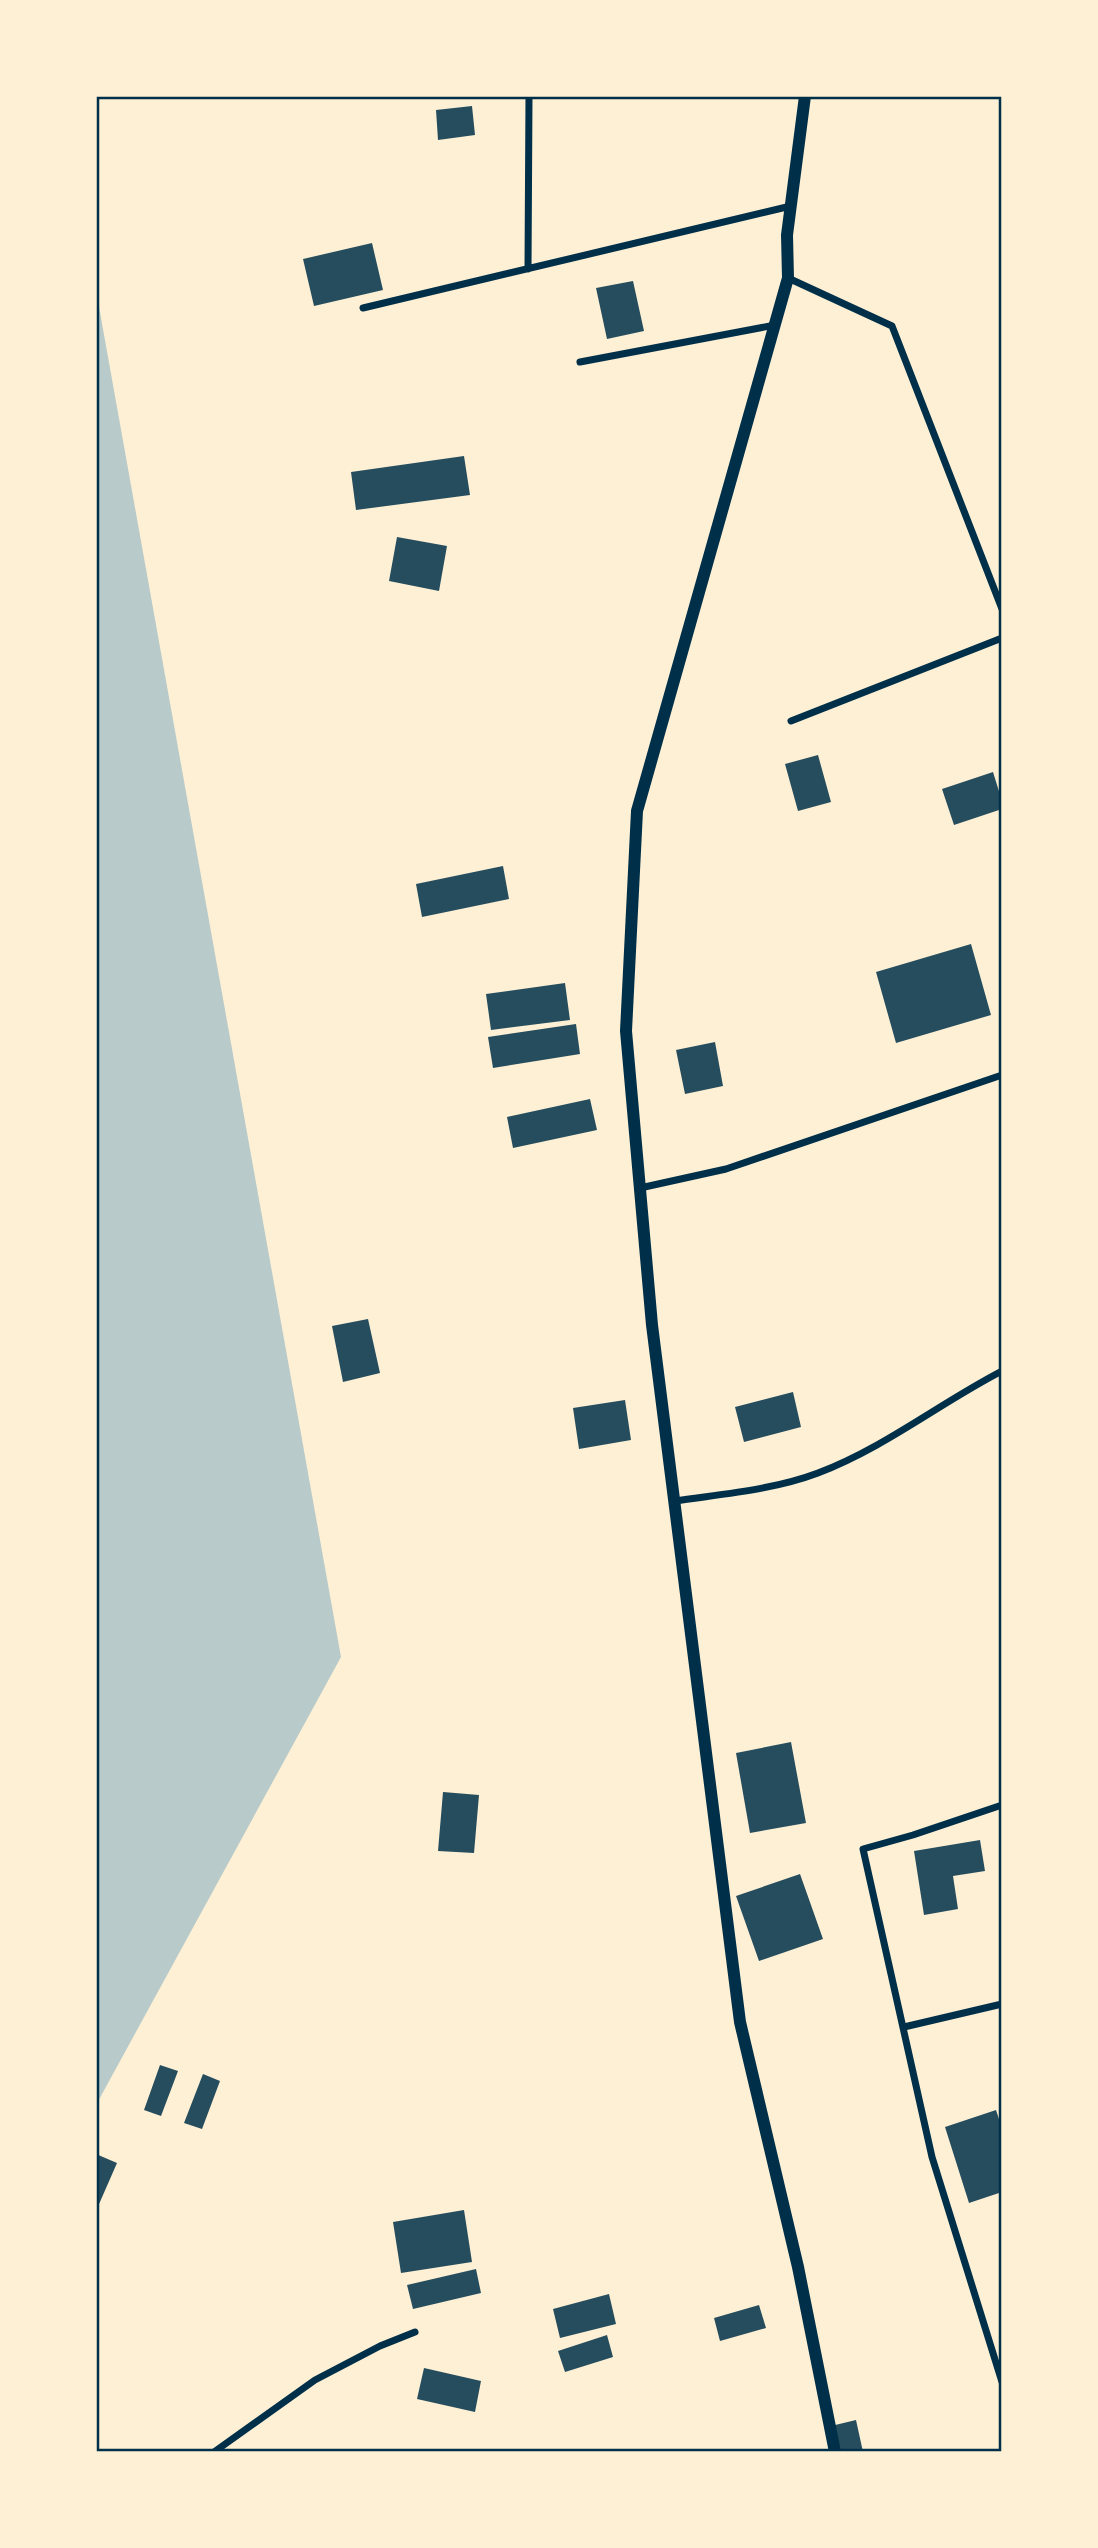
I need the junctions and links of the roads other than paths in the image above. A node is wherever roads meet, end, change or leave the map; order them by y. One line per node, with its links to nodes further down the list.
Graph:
1 (529, 96): 4 (street)
2 (805, 96): 3 (street)
3 (791, 206): 4 (street); 5 (street)
4 (528, 269): 6 (street)
5 (788, 278): 7 (street); 9 (street)
6 (363, 308)
7 (776, 325): 8 (street); 13 (street)
8 (580, 362)
9 (1002, 609)
10 (1002, 638): 11 (street)
11 (791, 721)
12 (1002, 1075): 13 (street)
13 (640, 1188): 15 (street)
14 (1002, 1371): 15 (street)
15 (675, 1501): 22 (street)
16 (1002, 1805): 18 (street)
17 (1002, 2004): 18 (street)
18 (904, 2026): 20 (street)
19 (415, 2332): 21 (street)
20 (1002, 2382)
21 (215, 2452)
22 (835, 2452)

